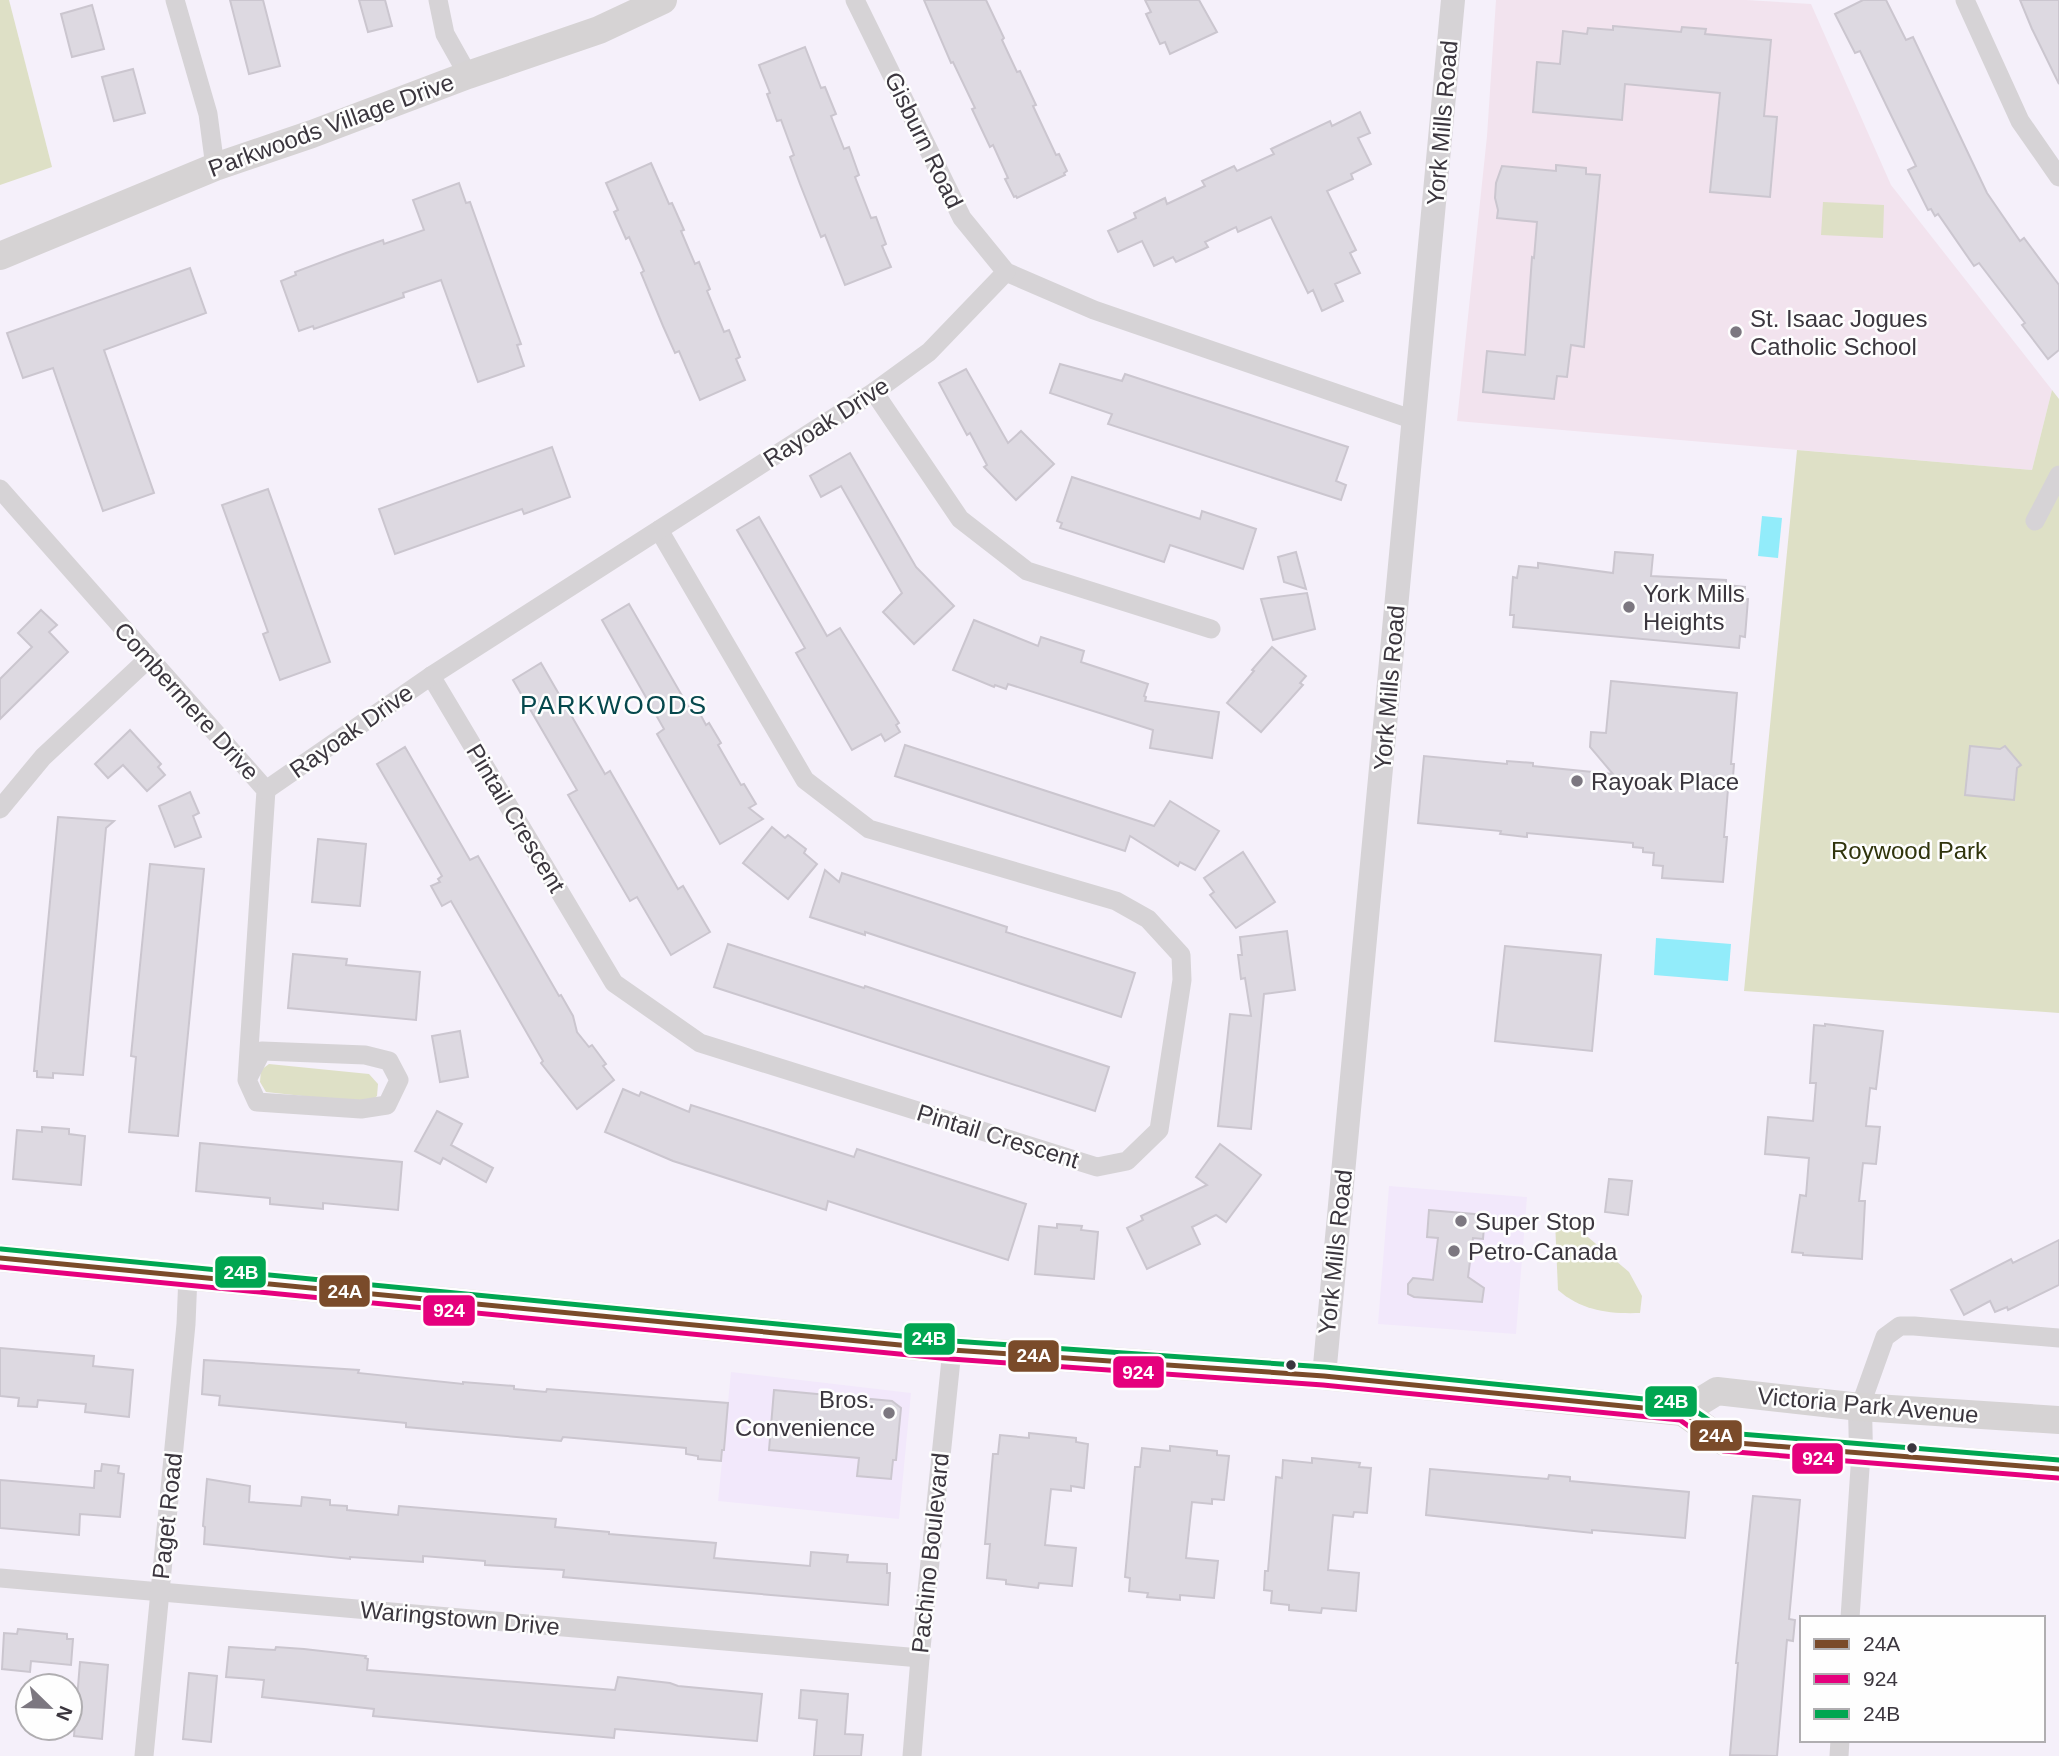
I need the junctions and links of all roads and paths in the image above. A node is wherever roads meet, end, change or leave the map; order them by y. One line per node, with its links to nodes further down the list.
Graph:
1 (175, 0): 8 (street)
2 (438, 0): 7 (street)
3 (663, 0): 7 (main road, Parkwoods Village Drive)
4 (855, 0): 11 (street, Gisburn Road)
5 (1454, 0): 13 (street, York Mills Road)
6 (1965, 0): 9 (street)
7 (468, 75): 8 (main road, Parkwoods Village Drive)
8 (215, 167): 10 (main road, Parkwoods Village Drive)
9 (2059, 177)
10 (0, 256)
11 (1006, 272): 12 (street, Rayoak Drive); 13 (street)
12 (874, 392): 17 (street, Rayoak Drive); 18 (street)
13 (1414, 420): 28 (street, York Mills Road)
14 (2059, 475): 16 (street)
15 (0, 489): 19 (street, Combermere Drive)
16 (2035, 521)
17 (659, 530): 20 (street, Rayoak Drive); 20 (street, Pintail Crescent)
18 (1211, 629)
19 (148, 659): 21 (street, Combermere Drive); 22 (street)
20 (431, 676): 21 (street, Rayoak Drive)
21 (266, 790): 23 (street, Combermere Drive)
22 (0, 809)
23 (247, 1080): 23 (street)
24 (0, 1258): 25 (main road)
25 (188, 1275): 27 (main road); 35 (street, Paget Road)
26 (2054, 1334): 29 (street)
27 (952, 1350): 28 (main road); 37 (street, Pachino Boulevard)
28 (1324, 1376): 30 (main road)
29 (1860, 1406): 30 (main road, Victoria Park Avenue); 31 (main road, Victoria Park Avenue); 32 (street)
30 (1684, 1412): 32 (main road, Victoria Park Avenue)
31 (2059, 1420)
32 (1861, 1452): 33 (main road, Victoria Park Avenue); 36 (street)
33 (2059, 1469)
34 (0, 1578): 35 (street, Waringstown Drive)
35 (160, 1592): 37 (street, Waringstown Drive); 38 (street, Paget Road)
36 (1850, 1616)
37 (920, 1658): 39 (street, Pachino Boulevard)
38 (144, 1756)
39 (912, 1756)

